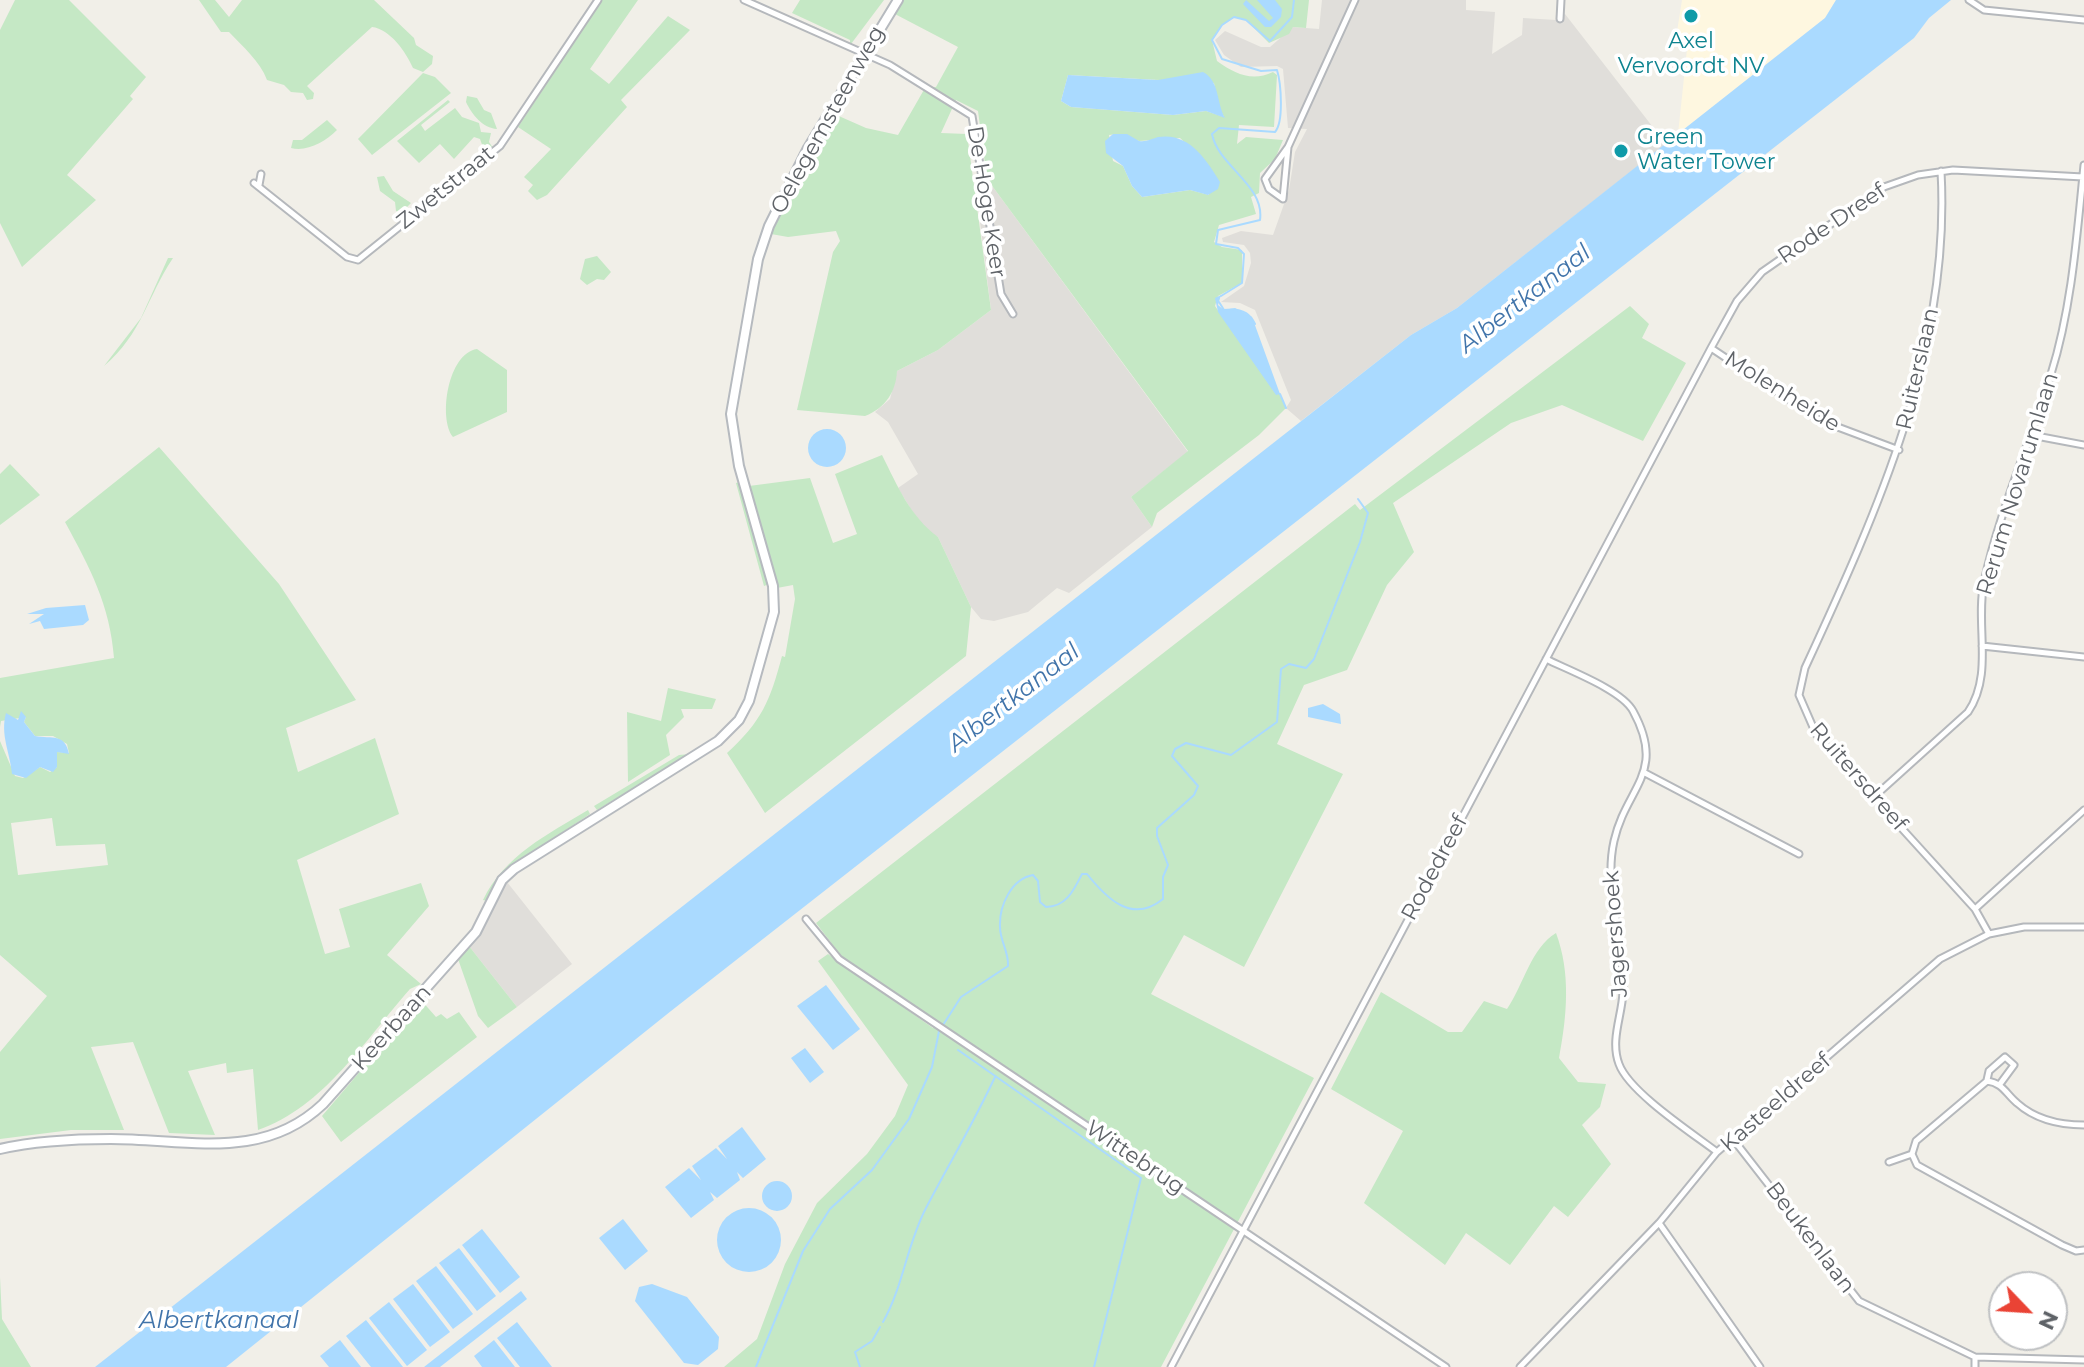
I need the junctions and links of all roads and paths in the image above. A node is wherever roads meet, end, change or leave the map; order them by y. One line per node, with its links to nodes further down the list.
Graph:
1 (598, 0): 13 (street, Zwetstraat)
2 (744, 0): 9 (street)
3 (898, 0): 9 (street, Oelegemsteenweg)
4 (1355, 0): 10 (street)
5 (1561, 0): 7 (street)
6 (1969, 0): 8 (street)
7 (1560, 19)
8 (2084, 20)
9 (864, 53): 18 (street, De Hoge Keer); 28 (street, Oelegemsteenweg)
10 (1288, 147): 10 (street)
11 (2084, 165): 14 (street, Rerum Novarumlaan)
12 (1941, 171): 15 (street, Rode Dreef); 19 (street, Rode Dreef); 23 (street, Ruiterslaan)
13 (261, 174)
14 (2083, 177): 15 (street, Rode Dreef); 16 (street, Rerum Novarumlaan)
15 (2066, 179): 16 (street, Rode Dreef)
16 (2082, 185): 17 (street, Rerum Novarumlaan)
17 (2082, 208): 21 (street, Rerum Novarumlaan)
18 (1013, 314)
19 (1711, 348): 20 (street, Rode Dreef); 23 (street, Molenheide)
20 (1699, 370): 27 (street, Rodedreef)
21 (2031, 435): 22 (street); 25 (street, Rerum Novarumlaan)
22 (2084, 445)
23 (1899, 450): 24 (street, Ruiterslaan)
24 (1856, 558): 30 (street, Ruitersdreef)
25 (1982, 646): 26 (street); 30 (street, Rerum Novarumlaan)
26 (2084, 657)
27 (1546, 659): 29 (street); 46 (street, Rodedreef)
28 (713, 744): 41 (street, Keerbaan)
29 (1645, 773): 32 (street); 42 (street, Jagershoek)
30 (1875, 796): 33 (street, Ruitersdreef)
31 (2084, 810): 33 (street)
32 (1799, 854)
33 (1975, 909): 36 (street, Ruitersdreef)
34 (806, 919): 46 (street, Wittebrug)
35 (2084, 927): 36 (street, Kasteeldreef)
36 (1989, 934): 40 (street, Kasteeldreef)
37 (1987, 1081): 38 (street); 38 (street); 43 (street)
38 (2000, 1084): 39 (street)
39 (2084, 1125)
40 (1733, 1139): 42 (street, Kasteeldreef); 48 (street, Beukenlaan)
41 (0, 1149)
42 (1717, 1152): 45 (street, Kasteeldreef)
43 (1912, 1154): 44 (street); 47 (street)
44 (1889, 1162)
45 (1659, 1223): 52 (street, Kasteeldreef); 53 (street)
46 (1243, 1231): 50 (street, Rodedreef); 51 (street, Wittebrug)
47 (2084, 1250)
48 (1975, 1357): 49 (street, Beukenlaan); 54 (street)
49 (2084, 1360)
50 (1171, 1367)
51 (1446, 1367)
52 (1520, 1367)
53 (1760, 1367)
54 (1975, 1367)

